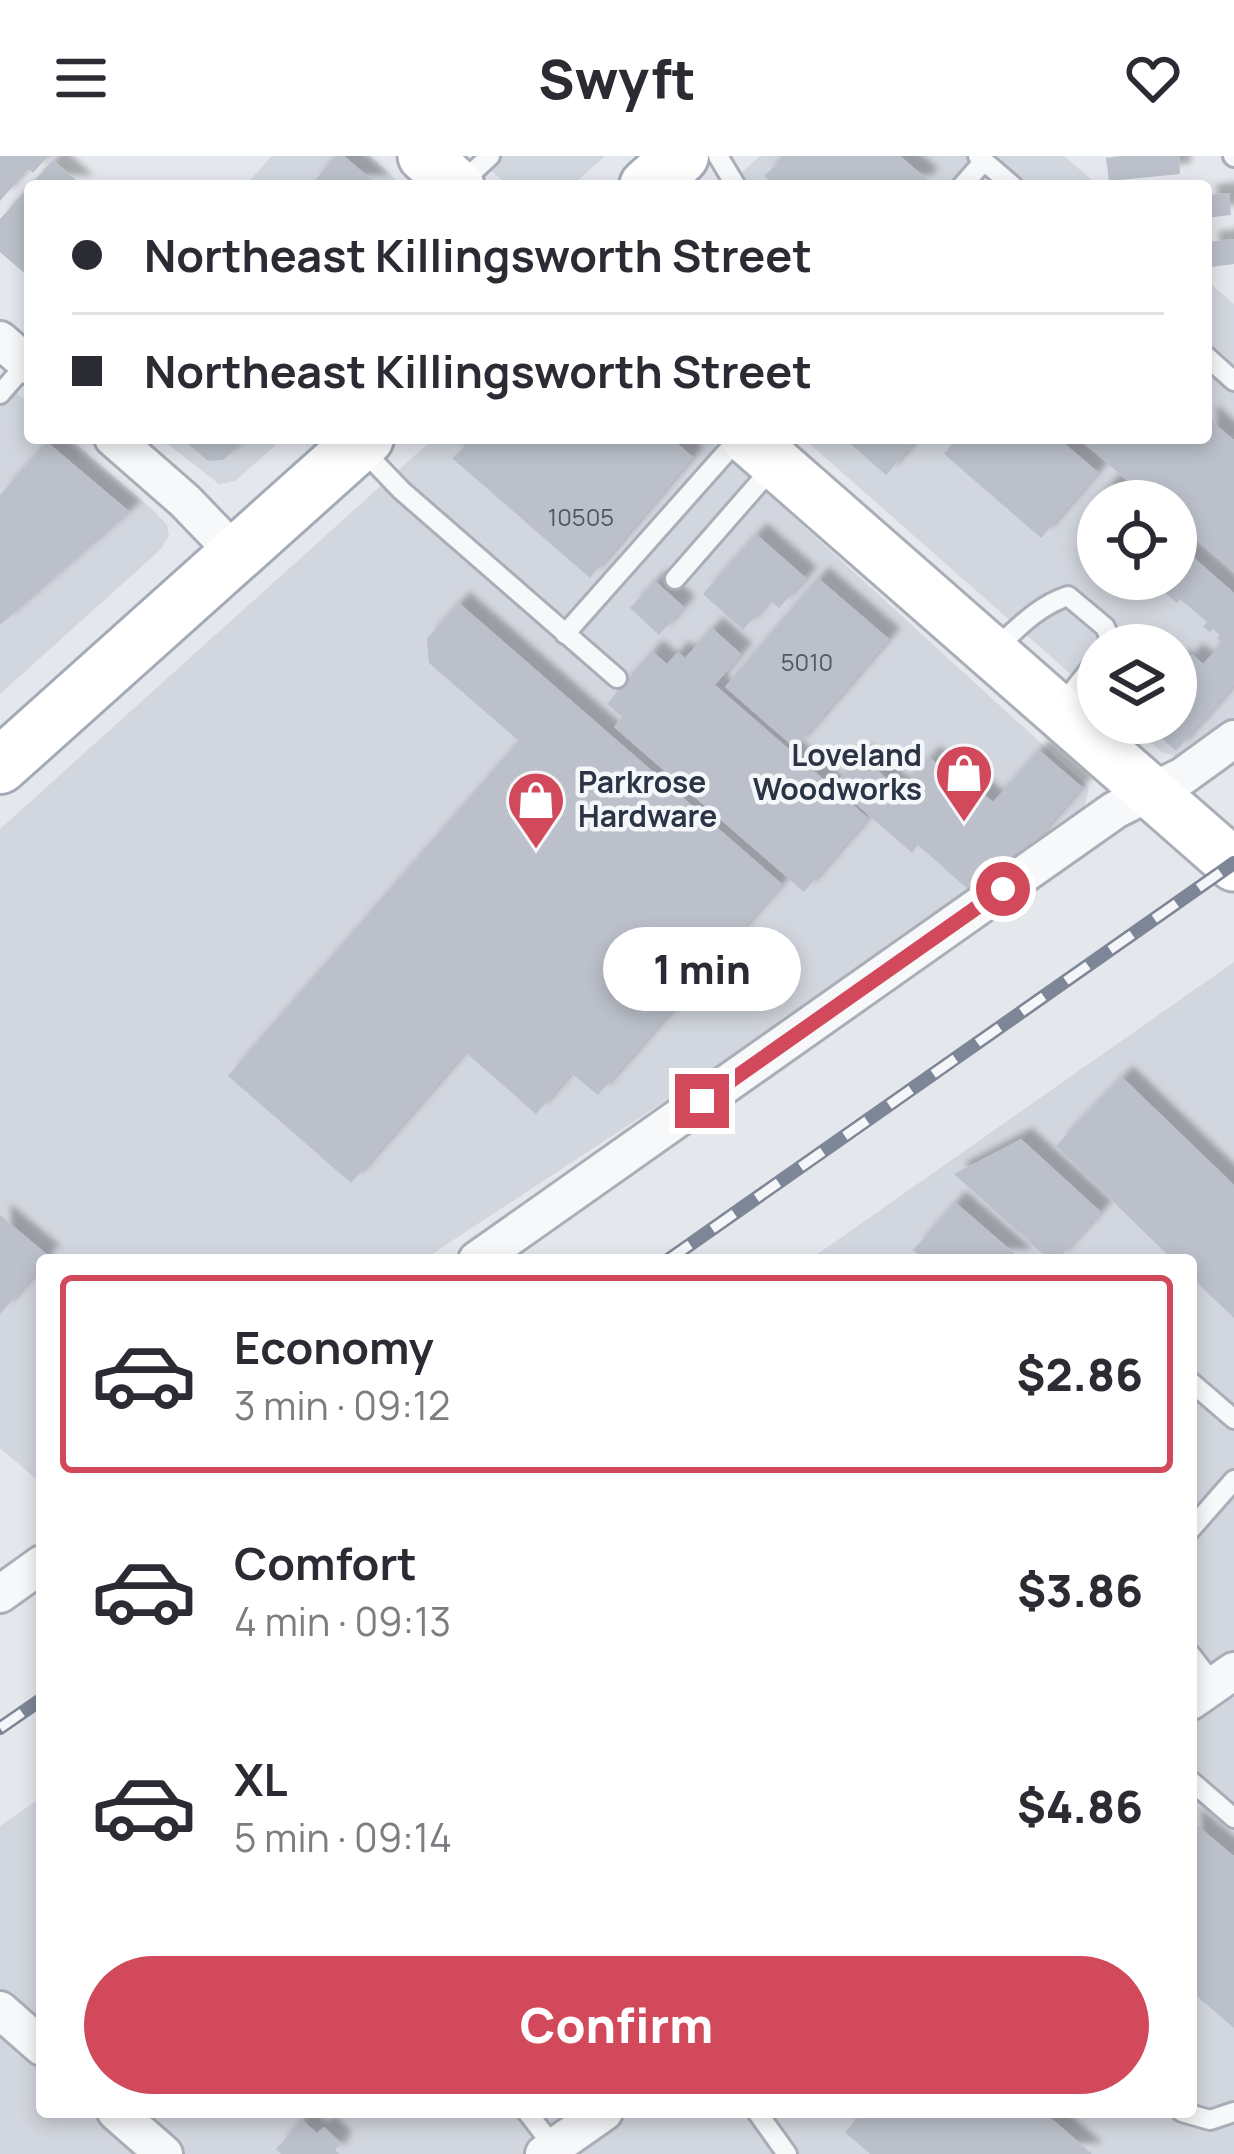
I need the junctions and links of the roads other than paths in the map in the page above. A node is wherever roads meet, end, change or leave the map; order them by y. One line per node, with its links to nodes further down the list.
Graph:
1 (424, 156): 5 (street)
2 (490, 156): 6 (lane)
3 (681, 156): 7 (main road)
4 (981, 158): 8 (lane)
5 (451, 180)
6 (464, 180)
7 (654, 180)
8 (1005, 180)
9 (19, 356): 10 (lane)
10 (0, 394)
11 (120, 444): 15 (street)
12 (359, 444): 15 (main road)
13 (364, 444): 18 (lane)
14 (754, 446): 16 (lane); 18 (lane); 19 (street)
15 (236, 554): 24 (main road)
16 (675, 579)
17 (1101, 624): 19 (lane)
18 (565, 634): 20 (lane)
19 (992, 651): 22 (street)
20 (617, 678)
21 (1077, 686): 22 (lane)
22 (1057, 711): 25 (street)
23 (1234, 739): 25 (street)
24 (0, 766)
25 (1150, 792): 26 (street); 27 (street)
26 (1234, 866)
27 (486, 1254)
28 (1197, 1387): 29 (lane)
29 (1234, 1419)
30 (1234, 1480): 31 (lane)
31 (1197, 1522)
32 (36, 1568): 33 (street)
33 (0, 1594)
34 (1197, 1786): 35 (lane)
35 (1234, 1818)
36 (0, 2010): 37 (street)
37 (36, 2042)
38 (1234, 2112): 39 (lane)
39 (1197, 2116)
40 (123, 2118): 45 (street)
41 (530, 2118): 44 (lane)
42 (596, 2118): 44 (street)
43 (761, 2118): 46 (lane)
44 (549, 2151)
45 (164, 2154)
46 (787, 2154)

